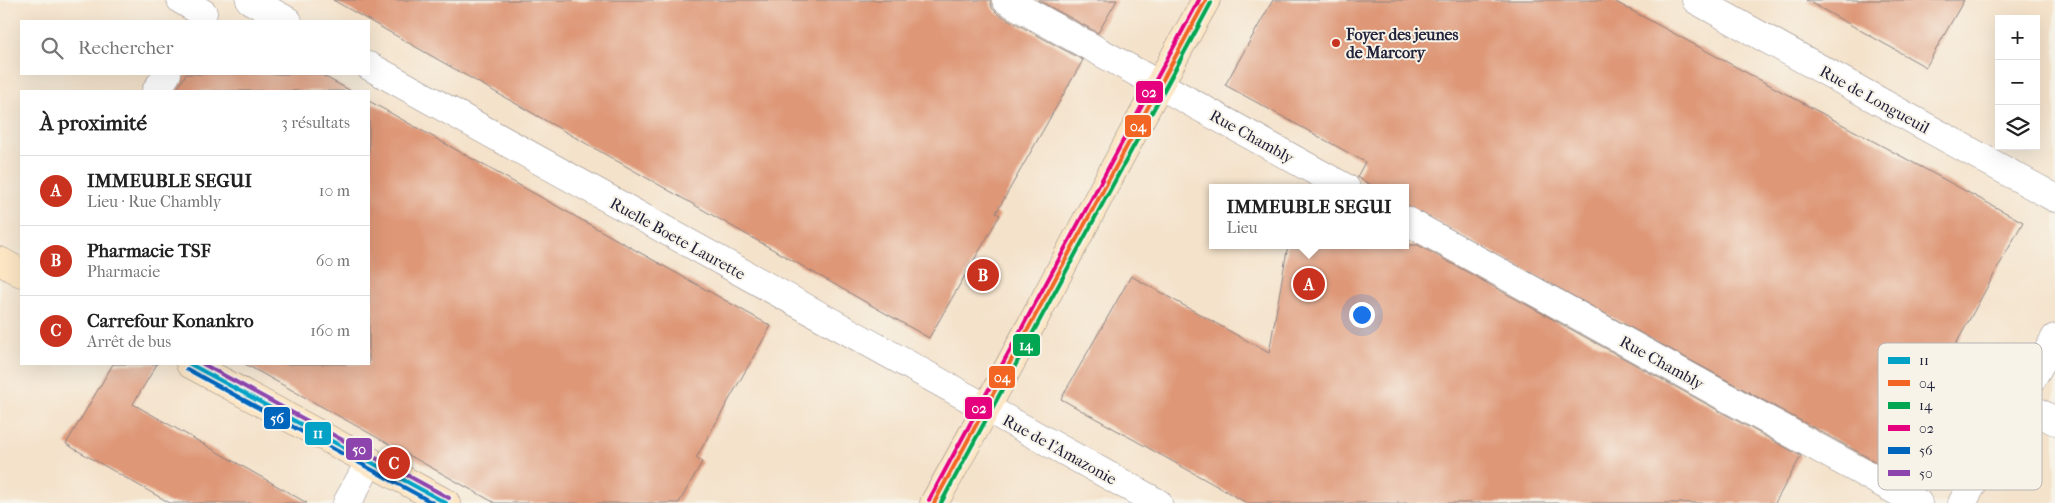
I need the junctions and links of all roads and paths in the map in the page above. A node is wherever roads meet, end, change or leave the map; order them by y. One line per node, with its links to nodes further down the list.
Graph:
1 (250, 0): 5 (street)
2 (1006, 0): 8 (street, Rue Chambly)
3 (1206, 0): 8 (street)
4 (1696, 0): 11 (street, Rue de Longueuil)
5 (286, 20)
6 (370, 67): 18 (street, Ruelle Boete Laurette)
7 (166, 75): 9 (street)
8 (1158, 84): 10 (street, Rue Chambly); 18 (street)
9 (157, 90)
10 (1339, 184)
11 (2055, 198)
12 (1409, 222): 22 (street, Rue Chambly)
13 (0, 261): 14 (street)
14 (20, 272)
15 (2055, 338): 16 (street)
16 (2042, 361)
17 (192, 365): 21 (street)
18 (988, 409): 27 (street); 28 (street, Rue de l'Amazonie)
19 (2042, 414): 20 (street)
20 (2055, 421)
21 (370, 461): 25 (street); 26 (street)
22 (1878, 481)
23 (1894, 490): 29 (street, Rue Chambly)
24 (1969, 490): 30 (street)
25 (346, 503)
26 (446, 503)
27 (934, 503)
28 (1158, 503)
29 (1918, 503)
30 (1962, 503)

